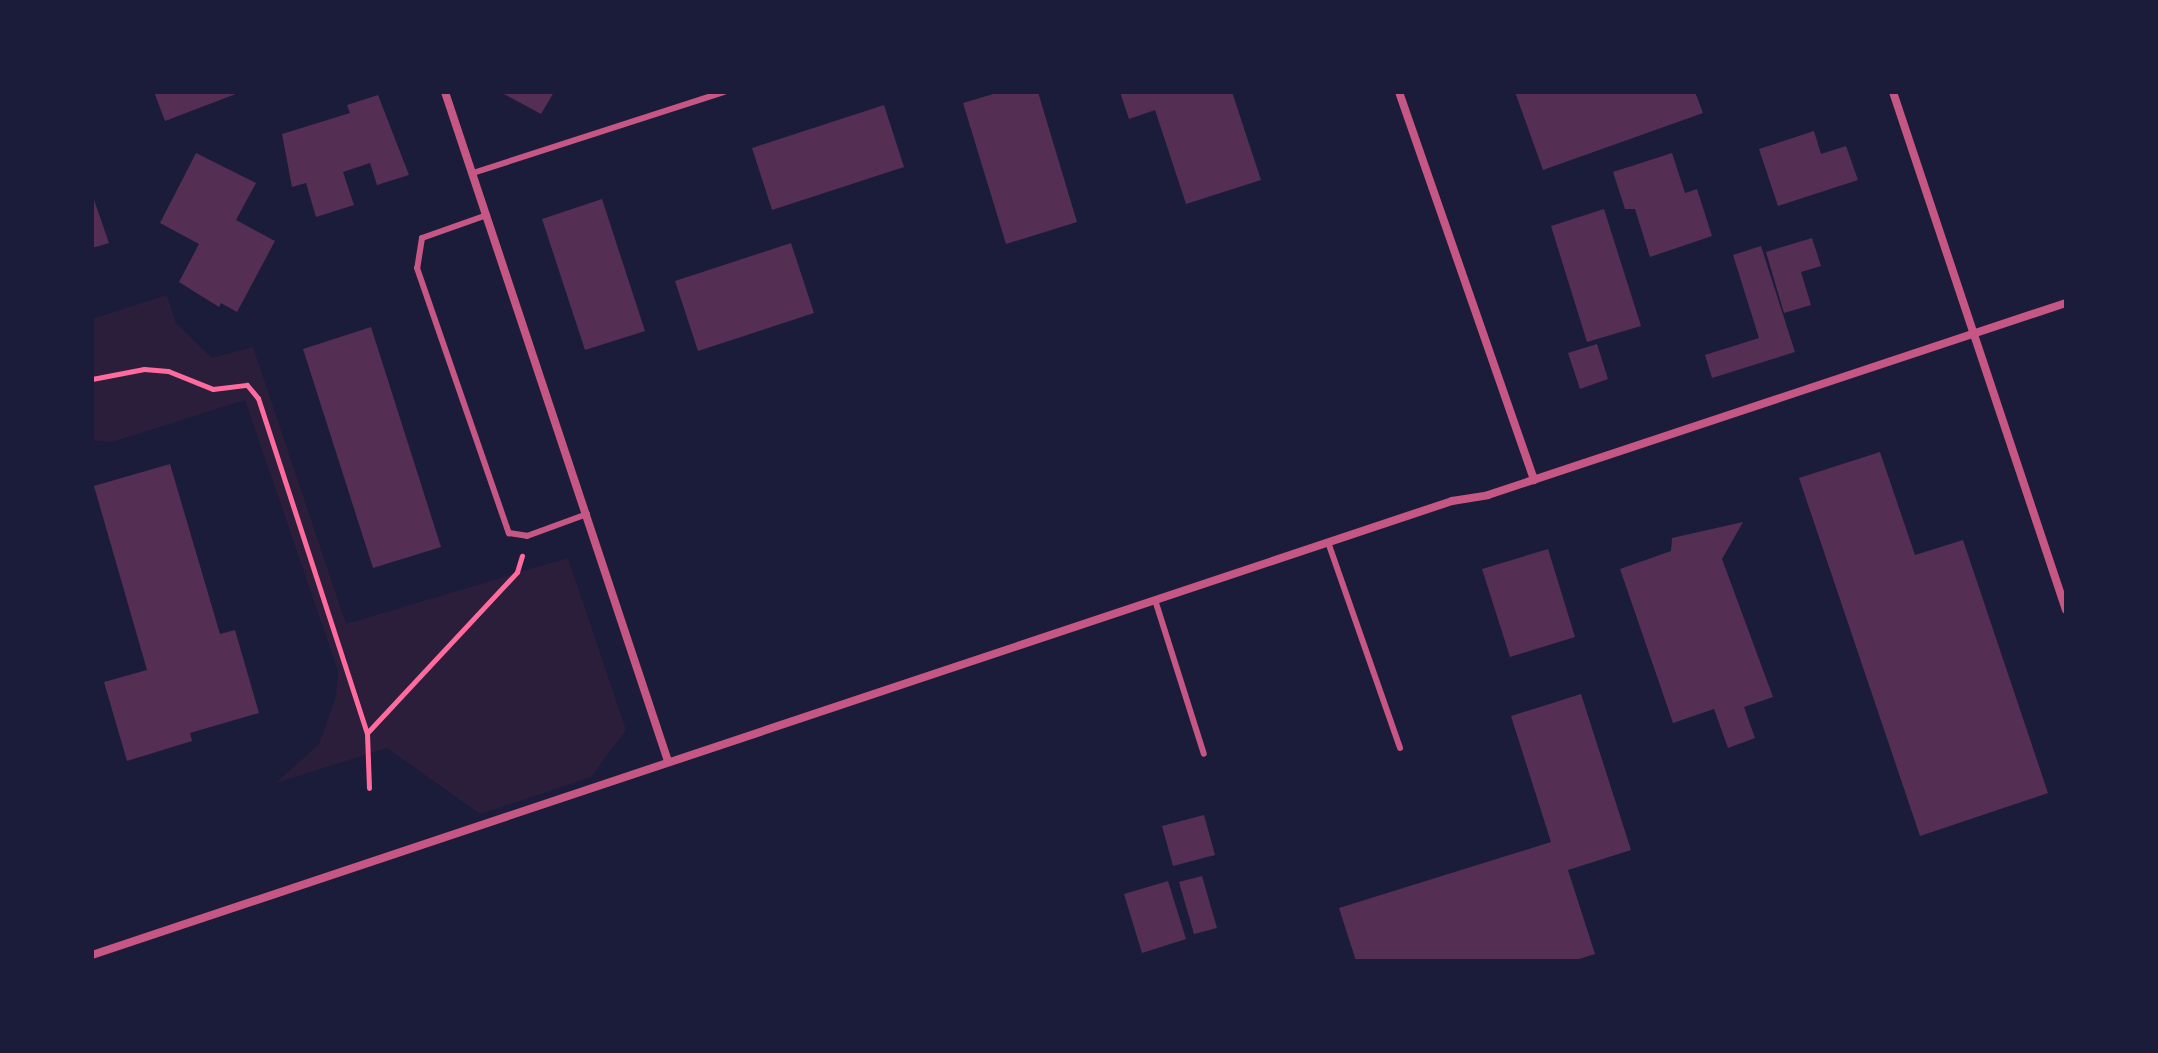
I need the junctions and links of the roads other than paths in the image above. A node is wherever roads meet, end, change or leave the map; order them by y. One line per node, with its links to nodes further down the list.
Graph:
1 (445, 92): 5 (street)
2 (724, 92): 5 (lane)
3 (1399, 92): 9 (street)
4 (1893, 92): 8 (street)
5 (473, 173): 6 (street)
6 (487, 215): 10 (street); 10 (lane)
7 (2066, 303): 8 (street)
8 (1974, 334): 9 (street); 13 (street)
9 (1534, 480): 11 (street)
10 (587, 514): 16 (street)
11 (1329, 545): 12 (street); 14 (lane)
12 (1156, 603): 15 (lane); 16 (street)
13 (2066, 610)
14 (1400, 748)
15 (1204, 754)
16 (668, 761): 17 (street)
17 (92, 955)

